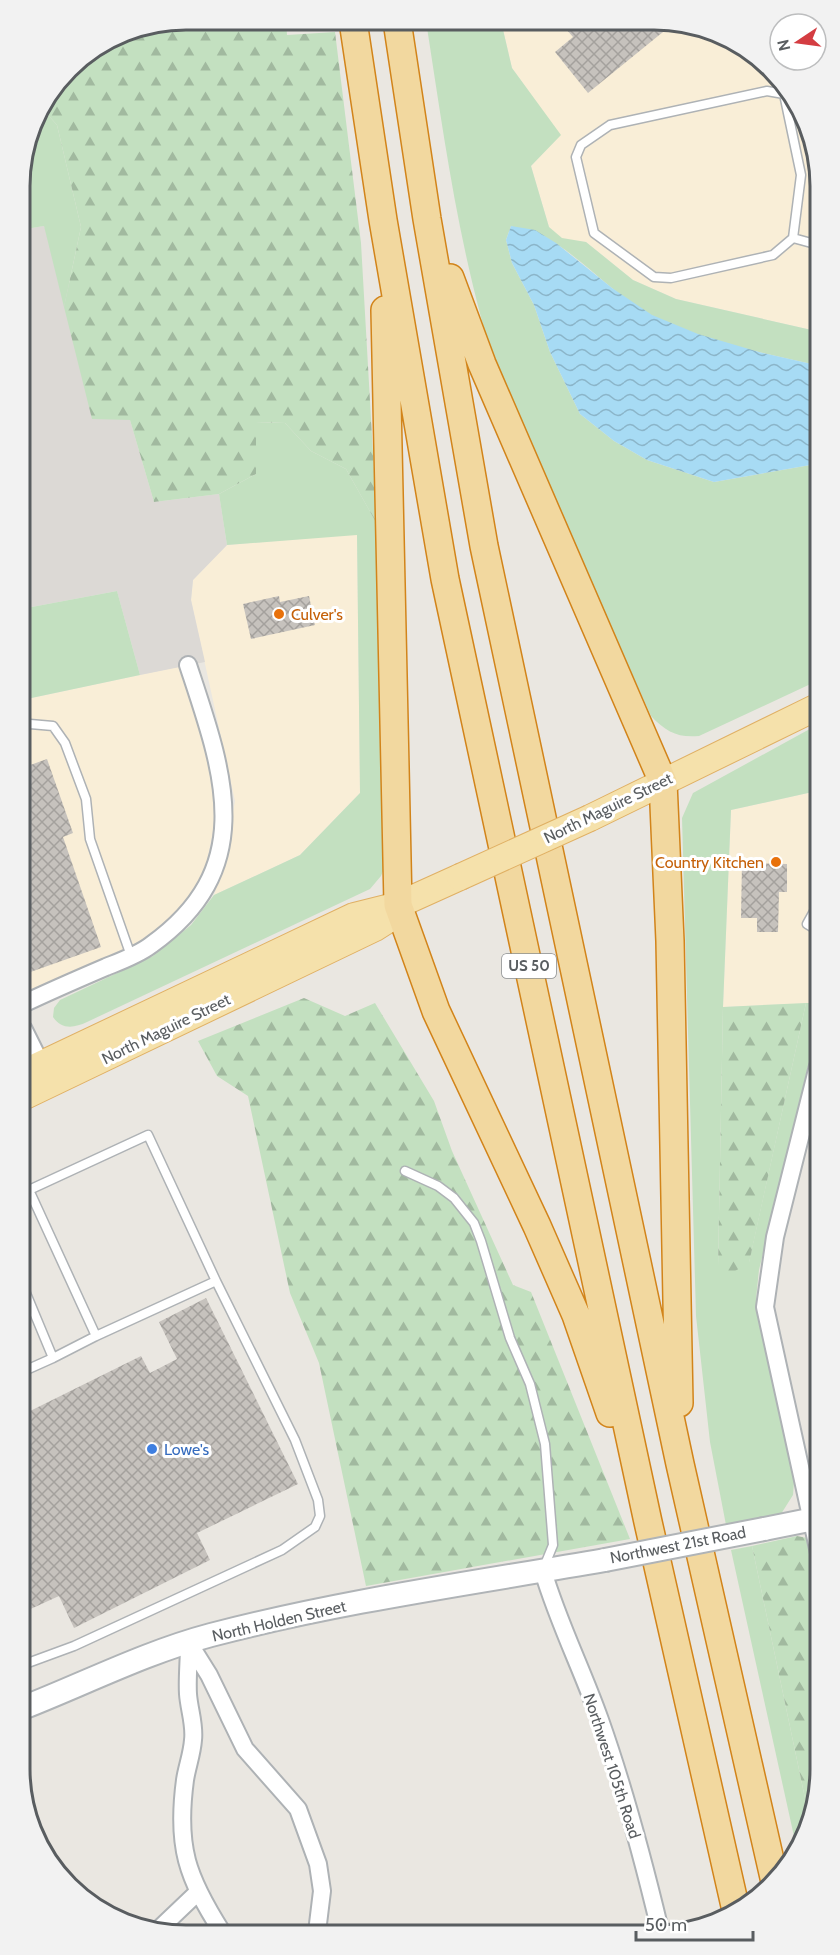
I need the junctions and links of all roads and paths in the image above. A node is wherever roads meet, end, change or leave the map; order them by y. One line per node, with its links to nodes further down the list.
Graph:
1 (353, 30): 6 (highway, US 50)
2 (398, 30): 5 (highway, US 50)
3 (779, 93): 7 (lane)
4 (786, 103): 7 (lane)
5 (427, 219): 12 (highway); 27 (highway, US 50)
6 (383, 220): 13 (highway); 30 (highway, US 50)
7 (793, 238): 8 (lane)
8 (810, 243)
9 (188, 665): 14 (street)
10 (810, 710): 12 (main road, North Maguire Street)
11 (30, 724): 14 (lane)
12 (663, 782): 13 (main road, North Maguire Street, bridge); 27 (highway)
13 (398, 904): 16 (main road, North Maguire Street); 17 (main road, North Maguire Street); 30 (highway)
14 (131, 956): 15 (street)
15 (30, 1000)
16 (32, 1069)
17 (30, 1094)
18 (810, 1098): 28 (street)
19 (405, 1171): 31 (lane)
20 (30, 1190): 22 (lane)
21 (30, 1192): 24 (lane)
22 (216, 1281): 24 (lane); 33 (lane)
23 (30, 1303): 25 (lane)
24 (96, 1336): 25 (lane)
25 (53, 1358): 26 (lane)
26 (30, 1368)
27 (680, 1464): 35 (highway, US 50)
28 (810, 1493)
29 (810, 1519): 31 (main road, Northwest 21st Road, bridge)
30 (648, 1522): 37 (highway, US 50)
31 (543, 1570): 32 (main road, North Holden Street); 41 (street, Northwest 105th Road)
32 (189, 1643): 34 (main road, North Holden Street); 36 (street); 40 (street)
33 (30, 1662)
34 (30, 1705)
35 (772, 1870)
36 (197, 1893): 38 (street); 39 (street)
37 (734, 1903)
38 (165, 1923)
39 (218, 1925)
40 (318, 1925)
41 (659, 1925)

